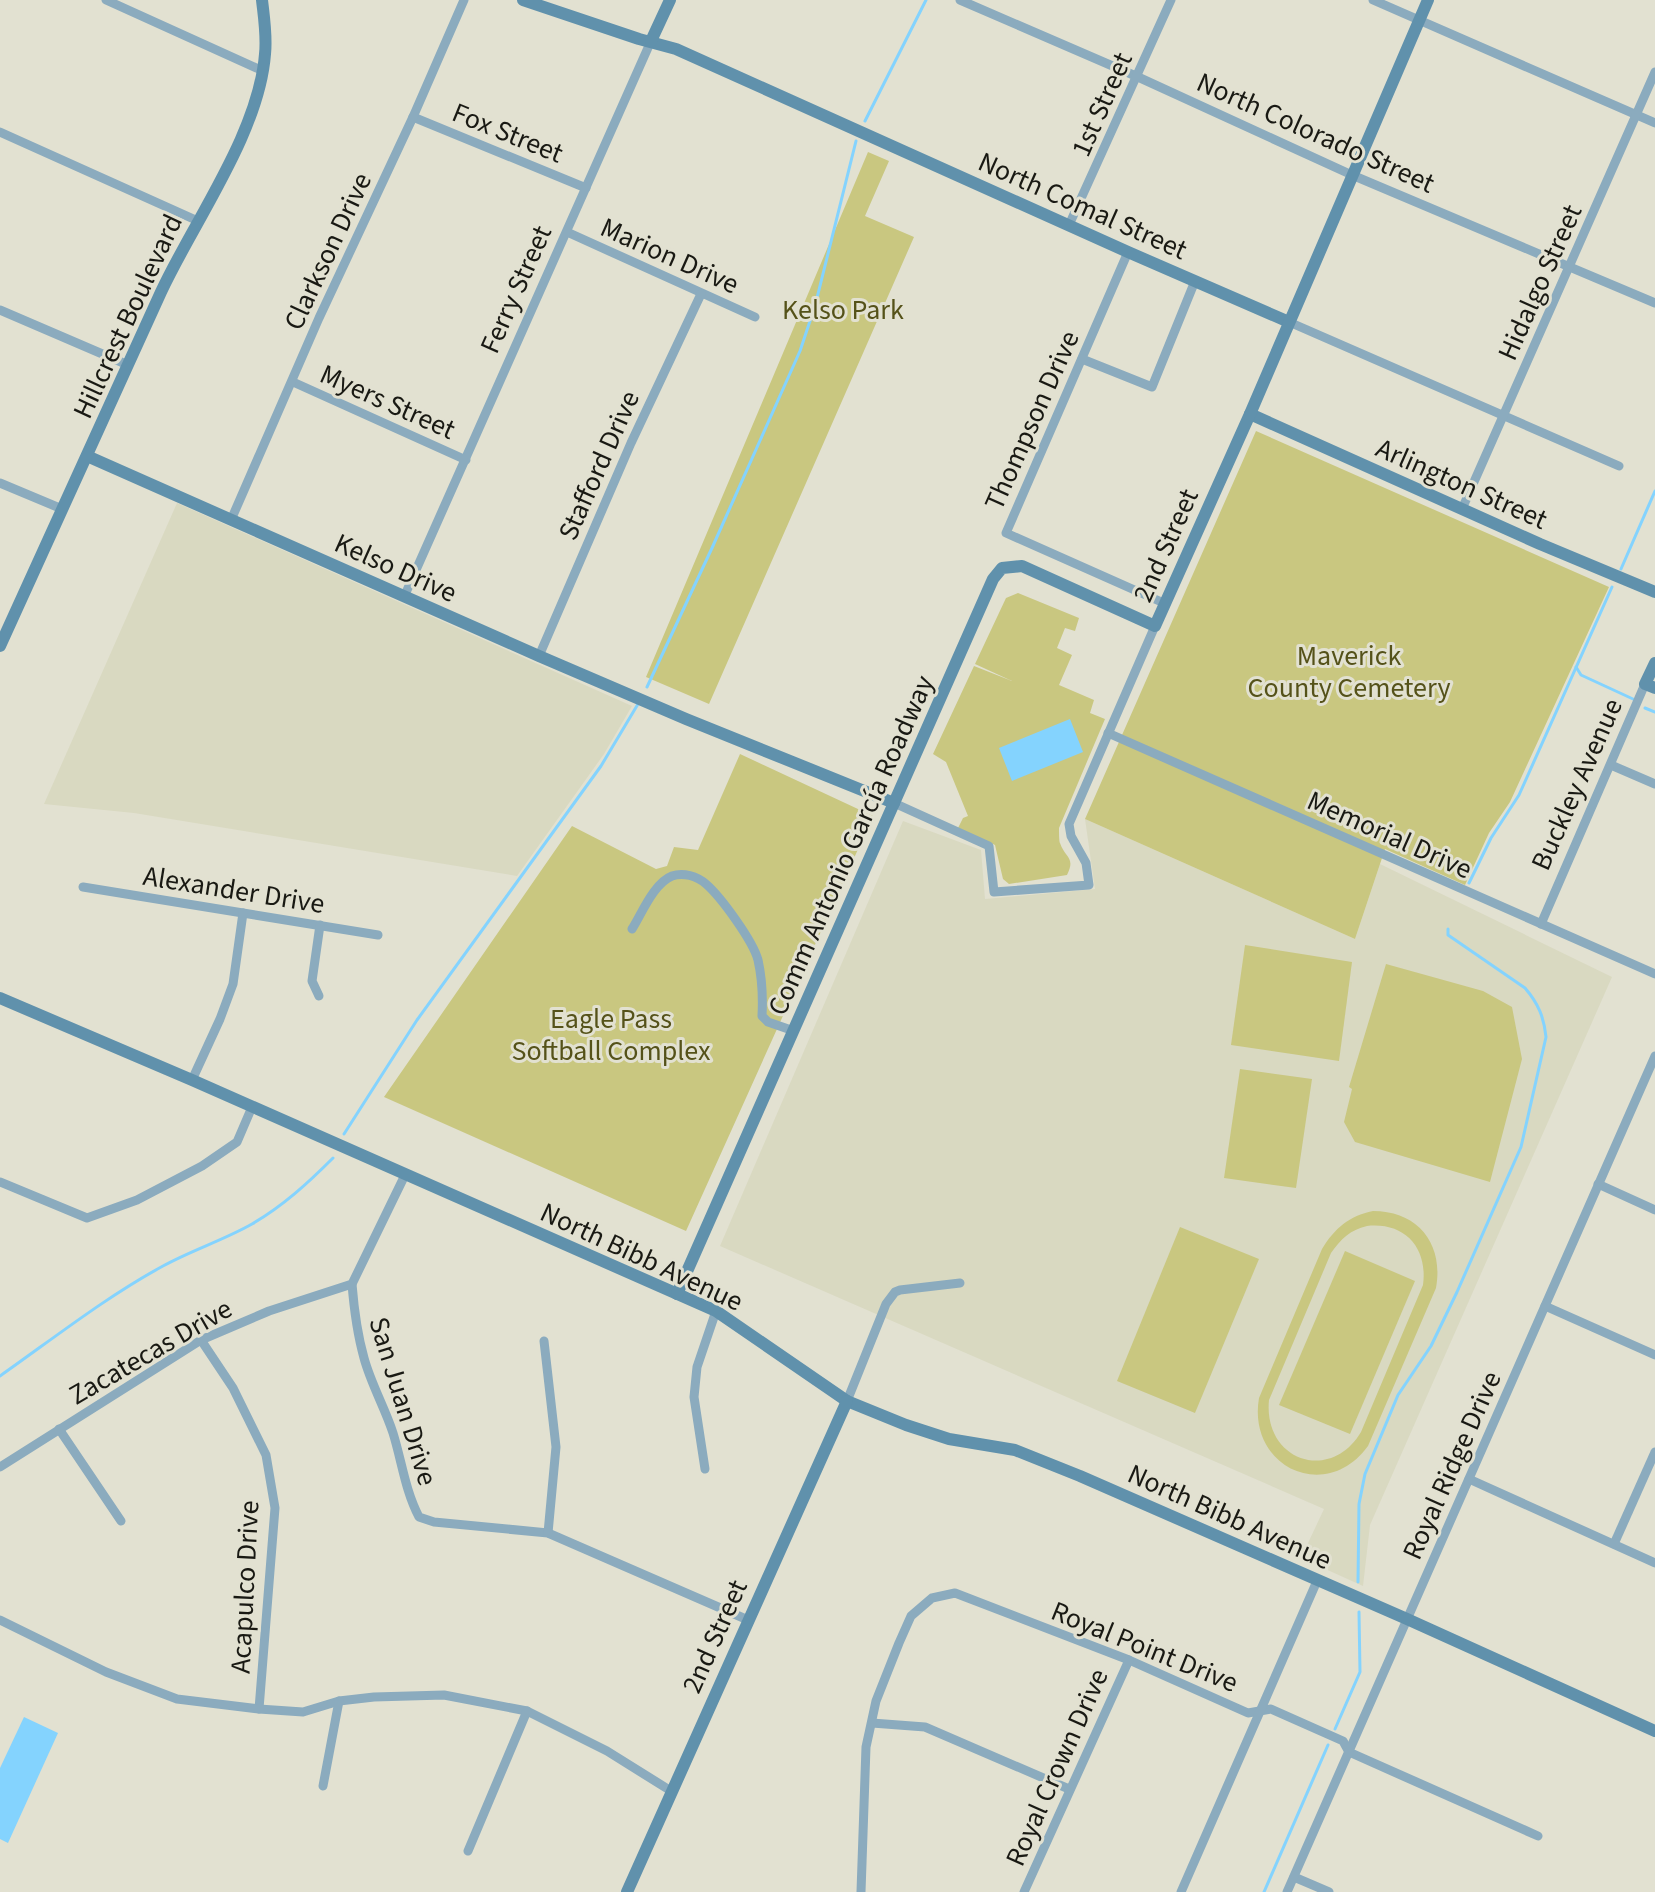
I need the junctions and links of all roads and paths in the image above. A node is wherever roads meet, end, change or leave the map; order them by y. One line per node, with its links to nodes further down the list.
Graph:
1 (106, 0): 12 (street)
2 (262, 0): 12 (street, Hillcrest Boulevard)
3 (464, 0): 16 (street, Clarkson Drive)
4 (523, 0): 11 (street, North Comal Street)
5 (670, 0): 11 (street, Ferry Street)
6 (960, 0): 14 (street, North Colorado Street)
7 (1171, 0): 14 (street, 1st Street)
8 (1373, 0): 10 (street)
9 (1428, 0): 10 (street, 2nd Street)
10 (1419, 20): 15 (street); 19 (street, 2nd Street)
11 (651, 41): 20 (street, Ferry Street); 22 (street, North Comal Street)
12 (263, 71): 21 (street, Hillcrest Boulevard)
13 (1655, 72): 15 (street, Hidalgo Street)
14 (1138, 77): 19 (street, North Colorado Street); 22 (street, 1st Street)
15 (1636, 114): 17 (street); 25 (street, Hidalgo Street)
16 (413, 117): 20 (street, Fox Street); 34 (street, Clarkson Drive)
17 (1655, 123)
18 (0, 132): 21 (street)
19 (1352, 175): 25 (street, North Colorado Street); 31 (street, 2nd Street)
20 (586, 188): 23 (street, Ferry Street)
21 (198, 221): 33 (street, Hillcrest Boulevard)
22 (1069, 225): 24 (street, North Comal Street)
23 (567, 232): 27 (street, Marion Drive); 38 (street, Ferry Street)
24 (1128, 252): 26 (street, North Comal Street); 32 (street, Thompson Drive)
25 (1570, 265): 28 (street, North Colorado Street); 36 (street, Hidalgo Street)
26 (1195, 281): 31 (street, North Comal Street); 32 (street)
27 (701, 294): 30 (street, Marion Drive); 49 (street, Stafford Drive)
28 (1655, 303)
29 (0, 310): 33 (street)
30 (755, 317)
31 (1289, 322): 35 (street, 2nd Street); 36 (street, North Comal Street)
32 (1082, 359): 46 (street, Thompson Drive)
33 (128, 365): 37 (street, Hillcrest Boulevard)
34 (293, 382): 38 (street, Myers Street); 43 (street, Clarkson Drive)
35 (1250, 414): 42 (street, Arlington Street); 46 (street, 2nd Street)
36 (1504, 417): 39 (street, North Comal Street); 42 (street, Hidalgo Street)
37 (87, 456): 41 (street, Hillcrest Boulevard); 43 (street, Kelso Drive)
38 (466, 460): 45 (street, Ferry Street)
39 (1619, 466)
40 (0, 483): 41 (street)
41 (62, 509): 48 (street, Hillcrest Boulevard)
42 (1462, 509): 44 (street, Arlington Street)
43 (231, 520): 45 (street, Kelso Drive)
44 (1655, 592)
45 (404, 597): 49 (street, Kelso Drive)
46 (1166, 604): 47 (street, 2nd Street)
47 (1155, 626): 52 (street, 2nd Street); 55 (street, Comm Antonio García Roadway)
48 (0, 646)
49 (539, 656): 55 (street, Kelso Drive)
50 (1655, 663): 51 (street, Buckley Avenue)
51 (1650, 686): 53 (street, Buckley Avenue)
52 (1108, 733): 55 (street, 2nd Street); 58 (street, Memorial Drive)
53 (1611, 765): 54 (street); 58 (street, Buckley Avenue)
54 (1655, 784)
55 (894, 803): 65 (street, Comm Antonio García Roadway)
56 (83, 887): 57 (street, Alexander Drive)
57 (243, 913): 59 (street, Alexander Drive); 68 (street)
58 (1541, 924): 62 (street, Memorial Drive)
59 (320, 925): 61 (street, Alexander Drive); 63 (street)
60 (632, 929): 65 (street)
61 (378, 935)
62 (1655, 974)
63 (319, 996)
64 (0, 998): 68 (street, North Bibb Avenue)
65 (794, 1031): 76 (street, Comm Antonio García Roadway)
66 (1655, 1056): 67 (street, Royal Ridge Drive)
67 (1652, 1070): 72 (street, Royal Ridge Drive)
68 (192, 1080): 69 (street, North Bibb Avenue)
69 (252, 1107): 70 (street, North Bibb Avenue); 71 (street)
70 (405, 1175): 75 (street); 76 (street, North Bibb Avenue)
71 (0, 1182)
72 (1598, 1184): 73 (street); 77 (street, Royal Ridge Drive)
73 (1655, 1210)
74 (960, 1283): 82 (street)
75 (352, 1284): 79 (street, Zacatecas Drive); 89 (street, San Juan Drive)
76 (677, 1294): 78 (street, North Bibb Avenue)
77 (1545, 1306): 81 (street); 87 (street, Royal Ridge Drive)
78 (716, 1311): 82 (street, North Bibb Avenue); 86 (street)
79 (201, 1340): 83 (street, Zacatecas Drive); 98 (street, Acapulco Drive)
80 (544, 1341): 89 (street)
81 (1655, 1355)
82 (847, 1401): 92 (street, North Bibb Avenue); 95 (street, 2nd Street)
83 (59, 1429): 85 (street, Zacatecas Drive); 88 (street)
84 (1655, 1452): 90 (street)
85 (0, 1467)
86 (705, 1469)
87 (1469, 1479): 90 (street); 93 (street, Royal Ridge Drive)
88 (121, 1521)
89 (548, 1533): 95 (street, San Juan Drive)
90 (1614, 1544): 91 (street)
91 (1655, 1563)
92 (1317, 1581): 93 (street, North Bibb Avenue); 100 (street)
93 (1407, 1619): 102 (street, North Bibb Avenue); 103 (street, Royal Ridge Drive)
94 (0, 1620): 98 (street)
95 (748, 1620): 106 (street, 2nd Street)
96 (1129, 1660): 100 (street, Royal Point Drive); 101 (street, Royal Point Drive); 105 (street, Royal Crown Drive)
97 (339, 1701): 98 (street); 99 (street); 104 (street)
98 (259, 1709)
99 (527, 1711): 106 (street); 108 (street)
100 (1259, 1712): 103 (street, Royal Point Drive); 113 (street)
101 (872, 1723): 105 (street); 111 (street)
102 (1655, 1731)
103 (1349, 1752): 107 (street, Royal Point Drive); 109 (street, Royal Ridge Drive)
104 (323, 1786)
105 (1069, 1789): 112 (street, Royal Crown Drive)
106 (671, 1791): 110 (street, 2nd Street)
107 (1538, 1836)
108 (468, 1851)
109 (1294, 1877): 114 (street, Royal Ridge Drive); 115 (street)
110 (627, 1892)
111 (861, 1892)
112 (1024, 1892)
113 (1181, 1892)
114 (1287, 1892)
115 (1329, 1892)

